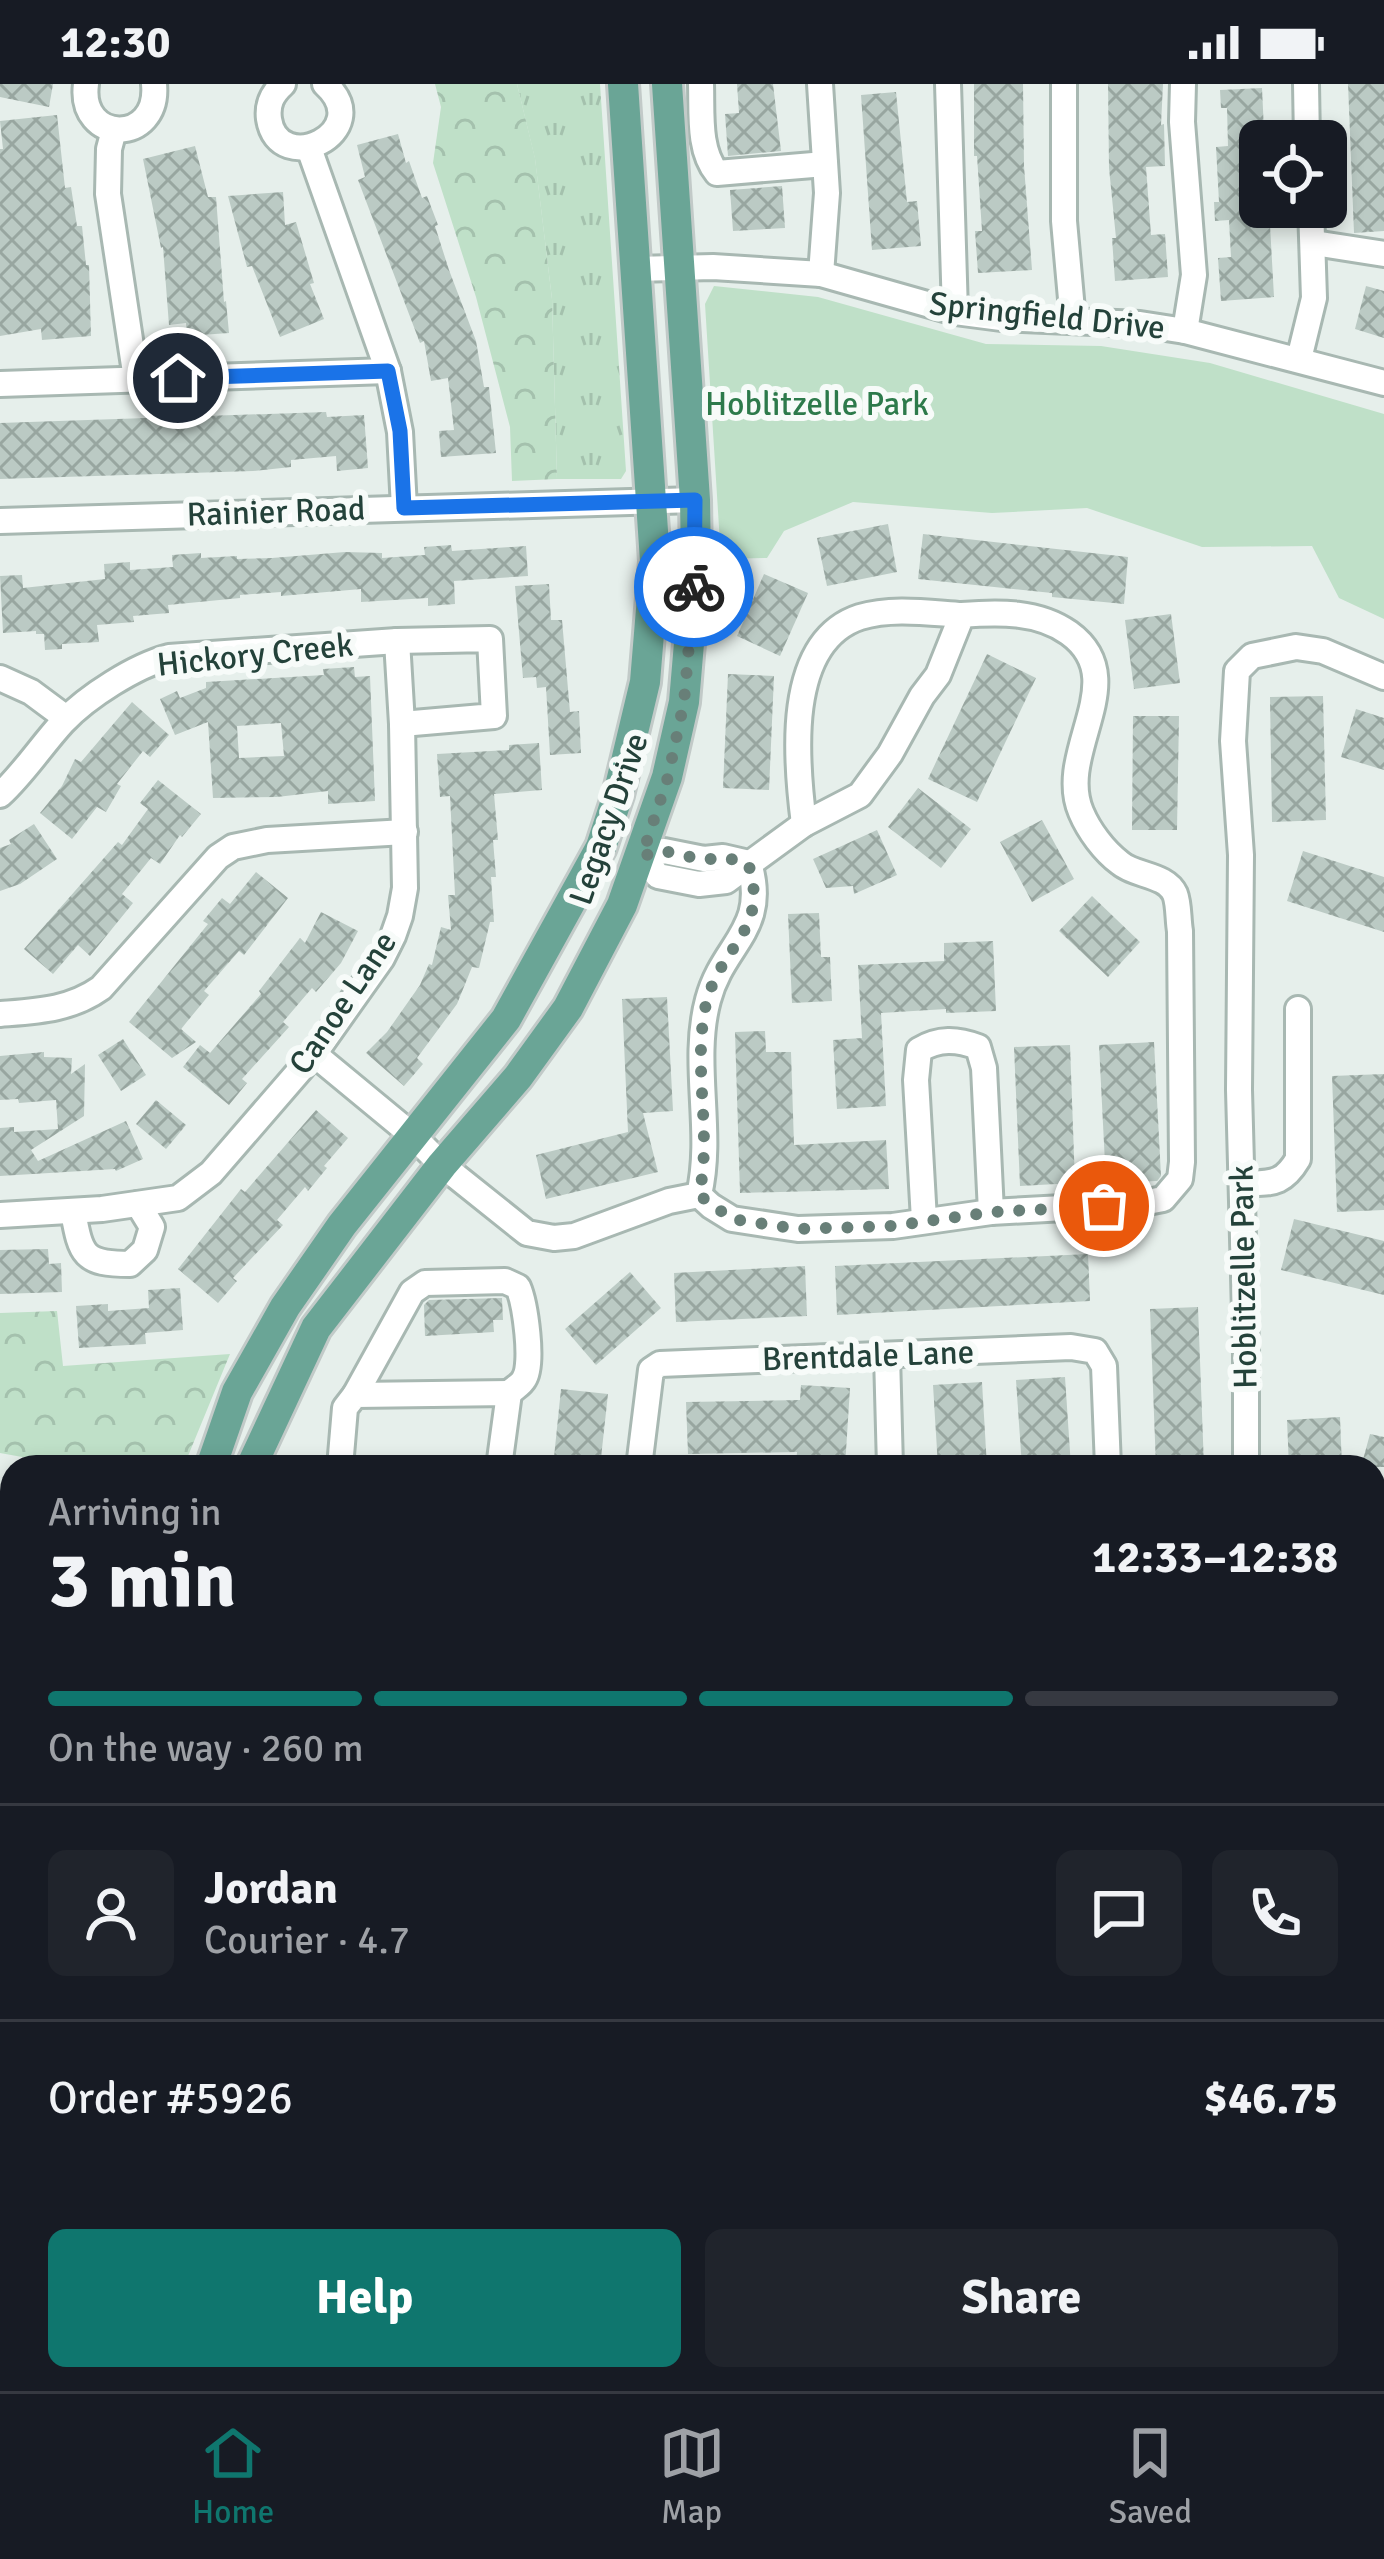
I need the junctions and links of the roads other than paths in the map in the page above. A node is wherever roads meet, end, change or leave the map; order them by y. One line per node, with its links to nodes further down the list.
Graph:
1 (86, 84): 14 (street)
2 (154, 84): 14 (street)
3 (283, 84): 15 (street)
4 (325, 84): 15 (street)
5 (623, 84): 21 (main road, Legacy Drive)
6 (667, 84): 20 (main road, Legacy Drive)
7 (701, 84): 16 (street)
8 (820, 84): 16 (street)
9 (948, 84): 23 (street)
10 (1064, 84): 24 (street)
11 (1183, 84): 25 (street)
12 (1306, 84): 13 (street)
13 (1306, 120)
14 (114, 130): 28 (street)
15 (309, 148): 27 (street)
16 (825, 164): 22 (street)
17 (1313, 228): 18 (street)
18 (1314, 243): 19 (street); 26 (street)
19 (1384, 254)
20 (680, 267): 21 (street, Springfield Drive); 22 (street, Springfield Drive); 32 (main road, Legacy Drive)
21 (635, 269): 31 (main road, Legacy Drive)
22 (821, 274): 23 (street, Springfield Drive)
23 (955, 312): 24 (street, Springfield Drive)
24 (1073, 321): 25 (street, Springfield Drive)
25 (1185, 331): 26 (street, Springfield Drive)
26 (1299, 359): 29 (street, Springfield Drive)
27 (388, 371): 28 (street); 33 (street)
28 (136, 379): 30 (street)
29 (1384, 383)
30 (0, 384)
31 (651, 500): 32 (street, Rainier Road); 33 (street, Rainier Road); 44 (main road, Legacy Drive)
32 (695, 500): 45 (main road, Legacy Drive)
33 (404, 508): 34 (street, Rainier Road)
34 (0, 521)
35 (962, 615): 42 (street); 42 (street, Hoblitzelle Park); 56 (street, Hoblitzelle Park)
36 (397, 641): 39 (street, Hickory Creek); 40 (street, Canoe Lane); 40 (street, Hickory Creek)
37 (1384, 677): 52 (street, Hoblitzelle Park)
38 (0, 678): 39 (street)
39 (66, 718): 41 (street, Hickory Creek)
40 (402, 724): 43 (street, Canoe Lane)
41 (0, 795)
42 (804, 824): 46 (street)
43 (405, 832): 48 (street); 49 (street, Canoe Lane)
44 (601, 847): 45 (main road); 50 (main road, Legacy Drive)
45 (642, 856): 46 (street); 51 (main road, Legacy Drive)
46 (748, 863): 53 (street)
47 (1298, 1010): 52 (street)
48 (0, 1013)
49 (314, 1054): 50 (street); 54 (street, Canoe Lane)
50 (412, 1135): 51 (street); 62 (main road, Legacy Drive)
51 (442, 1166): 53 (street); 63 (main road, Legacy Drive)
52 (1242, 1184): 69 (street, Hoblitzelle Park)
53 (699, 1195): 58 (street, Hoblitzelle Park)
54 (138, 1204): 55 (street, Canoe Lane); 55 (street)
55 (73, 1212): 57 (street, Canoe Lane)
56 (992, 1212): 58 (street, Hoblitzelle Park); 58 (street)
57 (0, 1215)
58 (924, 1220)
59 (887, 1355): 66 (street, Brentdale Lane); 67 (street); 68 (street, Brentdale Lane)
60 (509, 1393): 61 (street); 61 (street); 65 (street)
61 (355, 1395): 64 (street)
62 (215, 1455)
63 (257, 1455)
64 (341, 1455)
65 (501, 1455)
66 (640, 1455)
67 (890, 1455)
68 (1108, 1455)
69 (1246, 1455)

